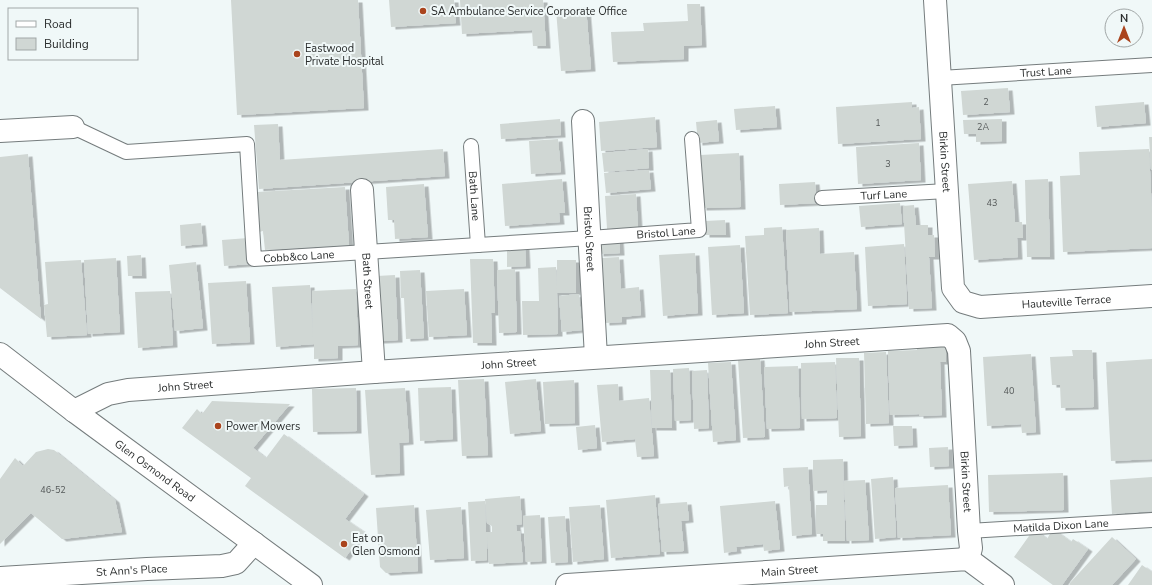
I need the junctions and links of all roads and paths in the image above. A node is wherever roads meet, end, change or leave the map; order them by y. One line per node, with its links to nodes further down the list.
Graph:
1 (936, 0): 3 (main road, Birkin Street)
2 (1152, 65): 3 (lane, Trust Lane)
3 (940, 78): 10 (main road, Birkin Street)
4 (583, 121): 12 (main road, Bristol Street)
5 (73, 127): 6 (main road); 14 (lane, Cobb&co Lane)
6 (0, 131)
7 (692, 139): 12 (lane, Bristol Lane)
8 (471, 146): 13 (lane, Bath Lane)
9 (362, 190): 14 (main road, Bath Street)
10 (947, 191): 11 (lane, Turf Lane); 16 (main road, Birkin Street)
11 (822, 198)
12 (590, 238): 13 (lane, Cobb&co Lane); 19 (main road, Bristol Street)
13 (478, 245): 14 (lane, Cobb&co Lane)
14 (366, 252): 20 (main road, Bath Street)
15 (1152, 296): 16 (main road, Hauteville Terrace)
16 (980, 307)
17 (948, 334): 19 (main road, John Street); 23 (main road, Birkin Street)
18 (0, 354): 21 (main road, Glen Osmond Road)
19 (596, 357): 20 (main road, John Street)
20 (374, 372): 21 (main road, John Street)
21 (74, 411): 24 (main road, Glen Osmond Road)
22 (1152, 520): 23 (lane, Matilda Dixon Lane)
23 (969, 531): 25 (main road, Birkin Street)
24 (254, 543): 26 (main road, St Ann's Place); 27 (main road, Glen Osmond Road)
25 (968, 560): 28 (main road, Main Street); 29 (main road)
26 (0, 578)
27 (311, 585)
28 (567, 585)
29 (1003, 585)

